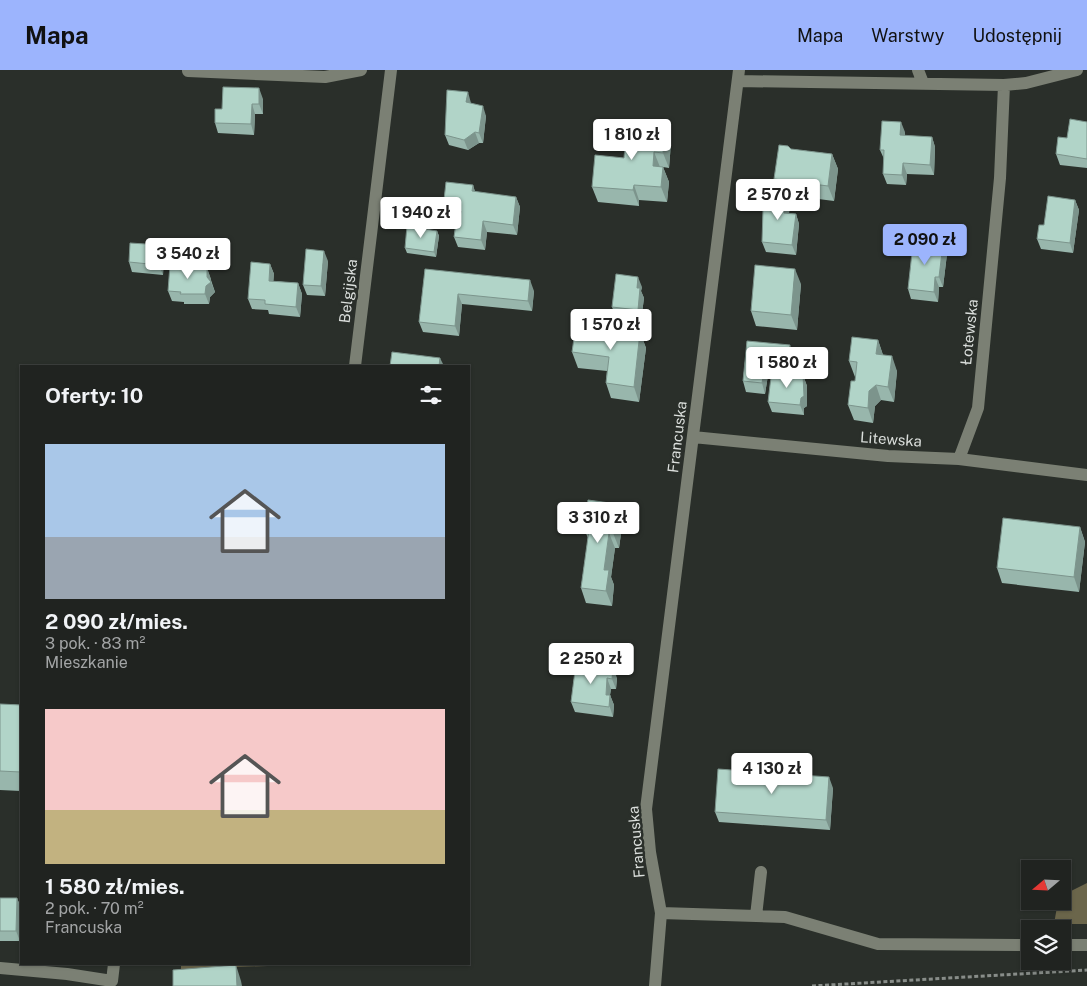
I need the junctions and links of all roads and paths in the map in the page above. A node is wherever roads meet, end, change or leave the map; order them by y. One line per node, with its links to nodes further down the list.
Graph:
1 (361, 70): 5 (street)
2 (391, 70): 9 (street, Belgijska)
3 (918, 70): 7 (street)
4 (1077, 70): 8 (street)
5 (188, 71)
6 (738, 75): 7 (street); 10 (street, Francuska)
7 (923, 83): 8 (street)
8 (1004, 85): 11 (street, Łotewska)
9 (354, 365)
10 (693, 437): 11 (street, Litewska); 14 (street, Francuska)
11 (958, 459): 12 (street, Litewska)
12 (1087, 475)
13 (761, 872): 15 (street)
14 (661, 913): 15 (street); 22 (street, Francuska)
15 (756, 916): 16 (street)
16 (1021, 945)
17 (1071, 945): 18 (street)
18 (1087, 945)
19 (114, 965): 20 (street)
20 (0, 968)
21 (1087, 970): 23 (path)
22 (655, 986)
23 (812, 986)

